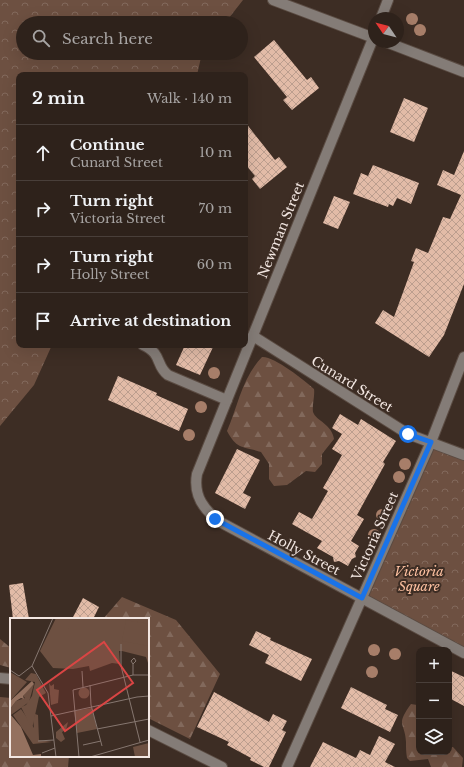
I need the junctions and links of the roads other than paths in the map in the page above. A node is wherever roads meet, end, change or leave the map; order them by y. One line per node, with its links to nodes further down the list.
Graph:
1 (273, 0): 4 (street)
2 (388, 0): 3 (street)
3 (383, 12)
4 (368, 35)
5 (370, 48): 8 (street, Newman Street)
6 (402, 48): 7 (street)
7 (464, 72)
8 (253, 336): 11 (street, Newman Street); 12 (street, Cunard Street)
9 (150, 348): 11 (street)
10 (464, 357): 12 (street, Victoria Street)
11 (227, 400): 14 (street, Newman Street)
12 (431, 442): 13 (street, Cunard Street); 15 (street, Victoria Street)
13 (464, 454)
14 (200, 502): 15 (street, Holly Street)
15 (362, 598): 16 (street, Holly Street); 21 (street, Victoria Street)
16 (464, 653)
17 (0, 678): 18 (street)
18 (10, 679)
19 (149, 730): 20 (street)
20 (222, 767)
21 (287, 767)

